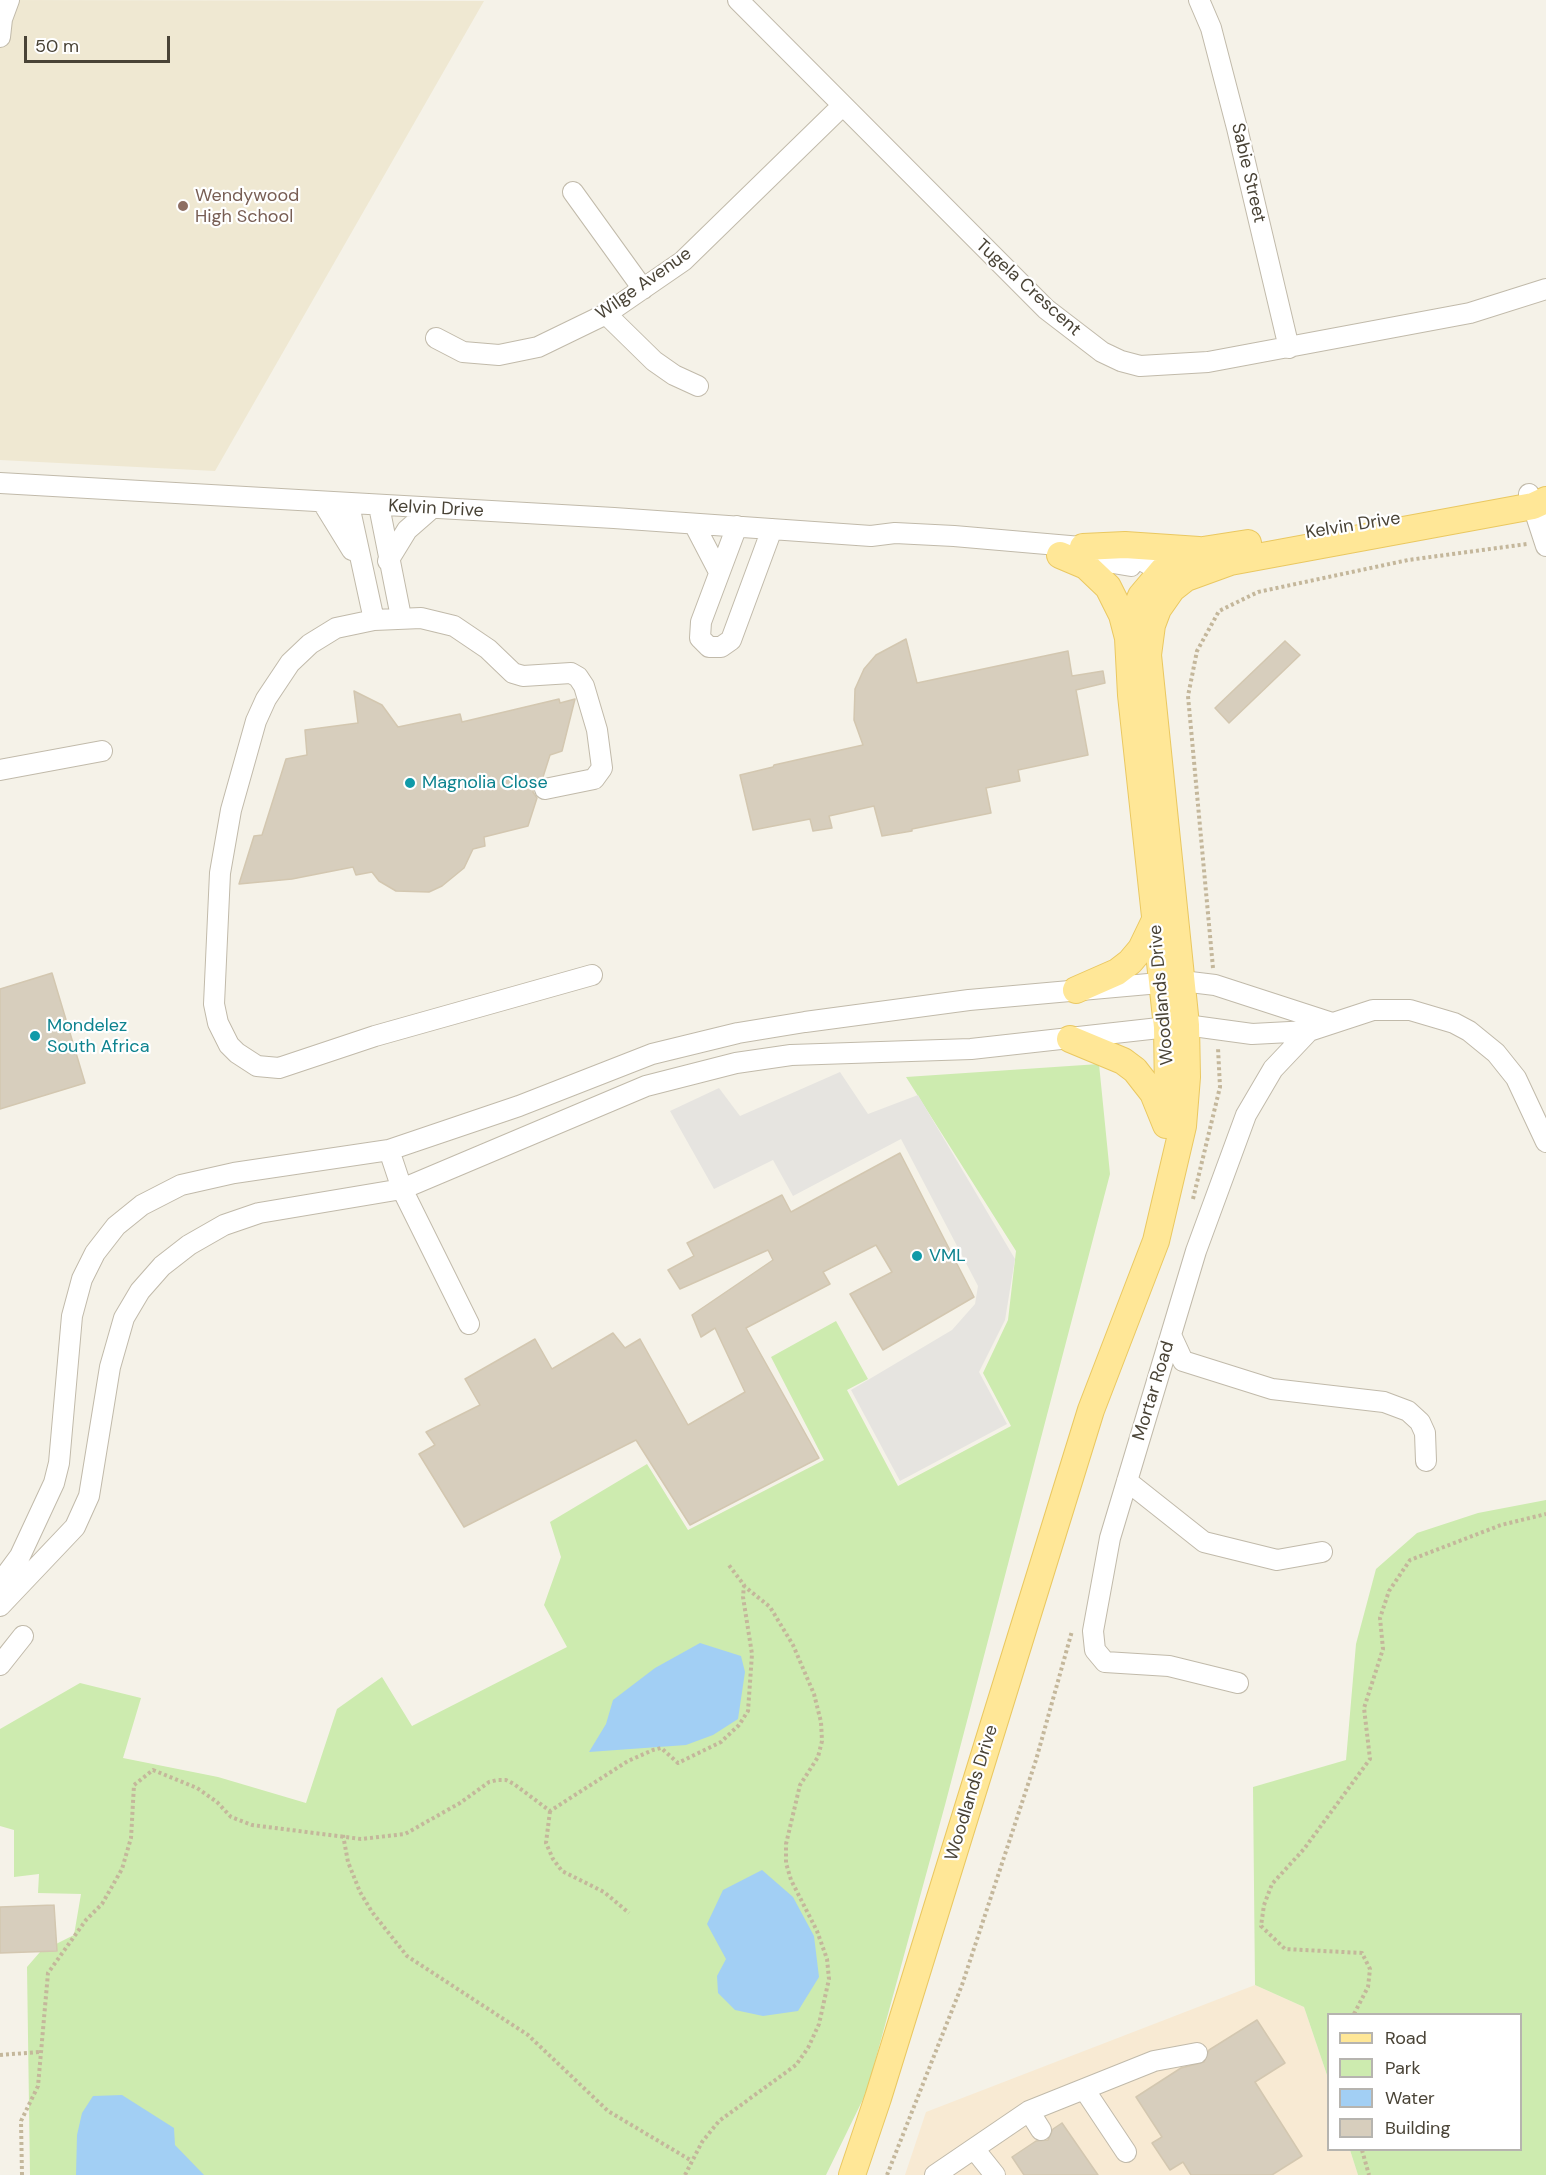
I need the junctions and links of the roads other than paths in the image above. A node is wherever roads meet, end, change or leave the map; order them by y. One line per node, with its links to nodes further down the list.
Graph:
1 (9, 0): 4 (street)
2 (738, 0): 5 (street, Tugela Crescent)
3 (1199, 0): 11 (street, Sabie Street)
4 (0, 37)
5 (842, 106): 7 (street, Wilge Avenue); 11 (street, Tugela Crescent)
6 (573, 192): 7 (street)
7 (643, 289): 9 (street, Wilge Avenue)
8 (1546, 289): 11 (street, Tugela Crescent)
9 (606, 314): 10 (street, Wilge Avenue); 12 (street)
10 (436, 338)
11 (1289, 348)
12 (698, 386)
13 (0, 483): 15 (street, Kelvin Drive)
14 (1539, 497): 22 (street); 23 (main road, Kelvin Drive); 28 (main road, Kelvin Drive)
15 (323, 503): 16 (street, Kelvin Drive); 25 (street)
16 (348, 505): 17 (street, Kelvin Drive); 25 (street)
17 (379, 506): 18 (street, Kelvin Drive); 26 (street)
18 (431, 509): 19 (street, Kelvin Drive); 26 (street)
19 (694, 524): 20 (street, Kelvin Drive); 27 (street)
20 (737, 526): 21 (street, Kelvin Drive); 27 (street)
21 (772, 529): 24 (street, Kelvin Drive); 27 (street)
22 (1546, 546)
23 (1203, 550): 24 (main road); 28 (main road, Kelvin Drive)
24 (1072, 551): 28 (street, Kelvin Drive); 31 (main road)
25 (358, 556): 30 (street)
26 (388, 561): 29 (street)
27 (719, 572)
28 (1167, 580): 31 (main road, Woodlands Drive); 37 (main road, Woodlands Drive)
29 (401, 617): 30 (street); 34 (street)
30 (374, 620): 36 (street)
31 (1128, 638): 35 (main road, Woodlands Drive)
32 (102, 752): 33 (street)
33 (0, 770)
34 (545, 789)
35 (1155, 918): 37 (main road, Woodlands Drive); 38 (main road)
36 (592, 975)
37 (1172, 982): 38 (street); 39 (street); 40 (main road, Woodlands Drive)
38 (1076, 990): 45 (street)
39 (1329, 1022): 41 (street, Mortar Road); 44 (street, Mortar Road)
40 (1176, 1026): 41 (street); 42 (street); 43 (main road, Woodlands Drive); 49 (main road, Woodlands Drive)
41 (1309, 1031): 48 (street, Mortar Road)
42 (1070, 1040): 43 (main road); 46 (street)
43 (1166, 1125): 49 (main road, Woodlands Drive)
44 (1546, 1142)
45 (389, 1150): 46 (street); 53 (street)
46 (402, 1189): 47 (street); 54 (street)
47 (469, 1324)
48 (1171, 1335): 50 (street); 51 (street, Mortar Road)
49 (1091, 1410): 64 (main road, Woodlands Drive)
50 (1426, 1461)
51 (1127, 1482): 52 (street); 57 (street, Mortar Road)
52 (1322, 1552)
53 (0, 1583)
54 (0, 1606)
55 (23, 1636): 56 (street)
56 (0, 1665)
57 (1238, 1683)
58 (1197, 2053): 59 (street)
59 (1084, 2089): 60 (street); 63 (street)
60 (1029, 2111): 61 (street); 62 (street)
61 (1041, 2130)
62 (975, 2150): 65 (street); 66 (street)
63 (1126, 2152)
64 (852, 2175)
65 (935, 2175)
66 (995, 2175)

